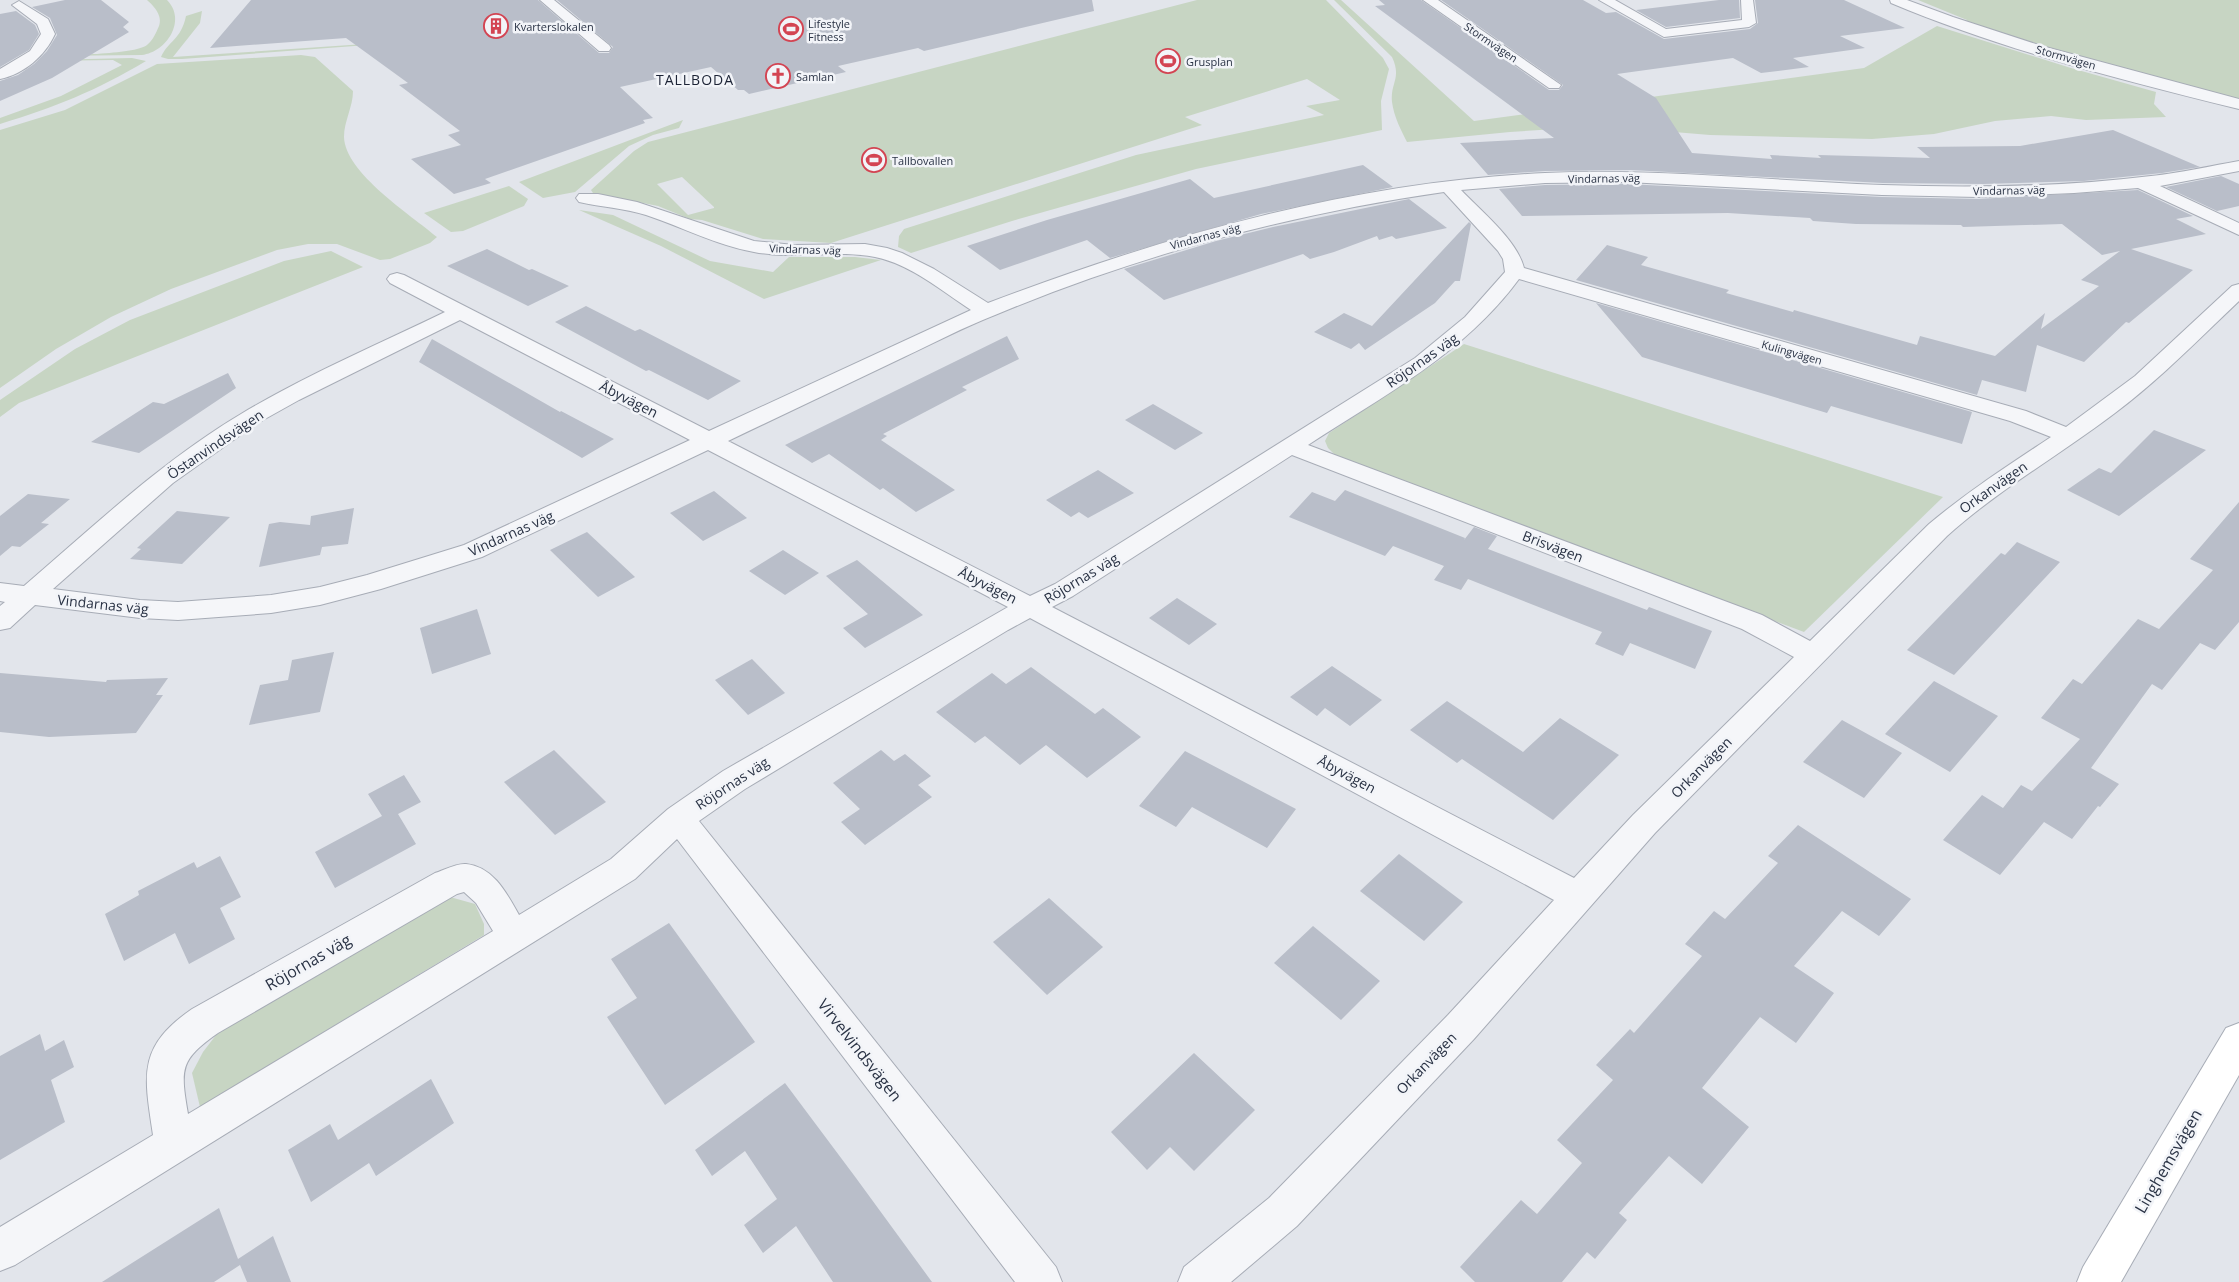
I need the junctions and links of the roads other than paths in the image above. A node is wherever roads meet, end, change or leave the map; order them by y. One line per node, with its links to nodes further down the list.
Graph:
1 (546, 0): 7 (street)
2 (1429, 0): 9 (street, Stormvägen)
3 (1605, 0): 4 (street)
4 (1747, 0)
5 (1896, 0): 10 (street, Stormvägen)
6 (33, 2): 8 (street)
7 (604, 48)
8 (0, 75)
9 (1554, 85)
10 (2239, 104)
11 (2239, 166): 12 (street, Vindarnas väg)
12 (2141, 183): 13 (street, Vindarnas väg); 15 (street)
13 (1449, 187): 16 (street); 19 (street, Vindarnas väg)
14 (585, 198): 19 (street, Vindarnas väg)
15 (2239, 230)
16 (1515, 272): 21 (street, Kulingvägen); 23 (street, Röjornas väg)
17 (397, 279): 20 (street, Åbyvägen)
18 (2239, 290): 21 (street, Orkanvägen)
19 (986, 311): 22 (street, Vindarnas väg)
20 (460, 312): 22 (street, Åbyvägen); 25 (street, Östanvindsvägen)
21 (2068, 436): 28 (street, Orkanvägen)
22 (709, 440): 25 (street, Vindarnas väg); 26 (street, Åbyvägen)
23 (1290, 446): 26 (street, Röjornas väg); 28 (street, Brisvägen)
24 (0, 592): 25 (street, Vindarnas väg)
25 (28, 595): 27 (street, Östanvindsvägen)
26 (1030, 607): 29 (street, Röjornas väg); 30 (street, Åbyvägen)
27 (0, 621)
28 (1812, 655): 30 (street, Orkanvägen)
29 (679, 818): 31 (street, Röjornas väg); 35 (street, Virvelvindsvägen)
30 (1577, 896): 36 (street, Orkanvägen)
31 (514, 936): 33 (street, Röjornas väg); 33 (street, Röjornas väg)
32 (2239, 1040): 37 (main road, Linghemsvägen)
33 (173, 1143): 34 (street, Röjornas väg)
34 (0, 1250)
35 (1041, 1282)
36 (1199, 1282)
37 (2098, 1282)

